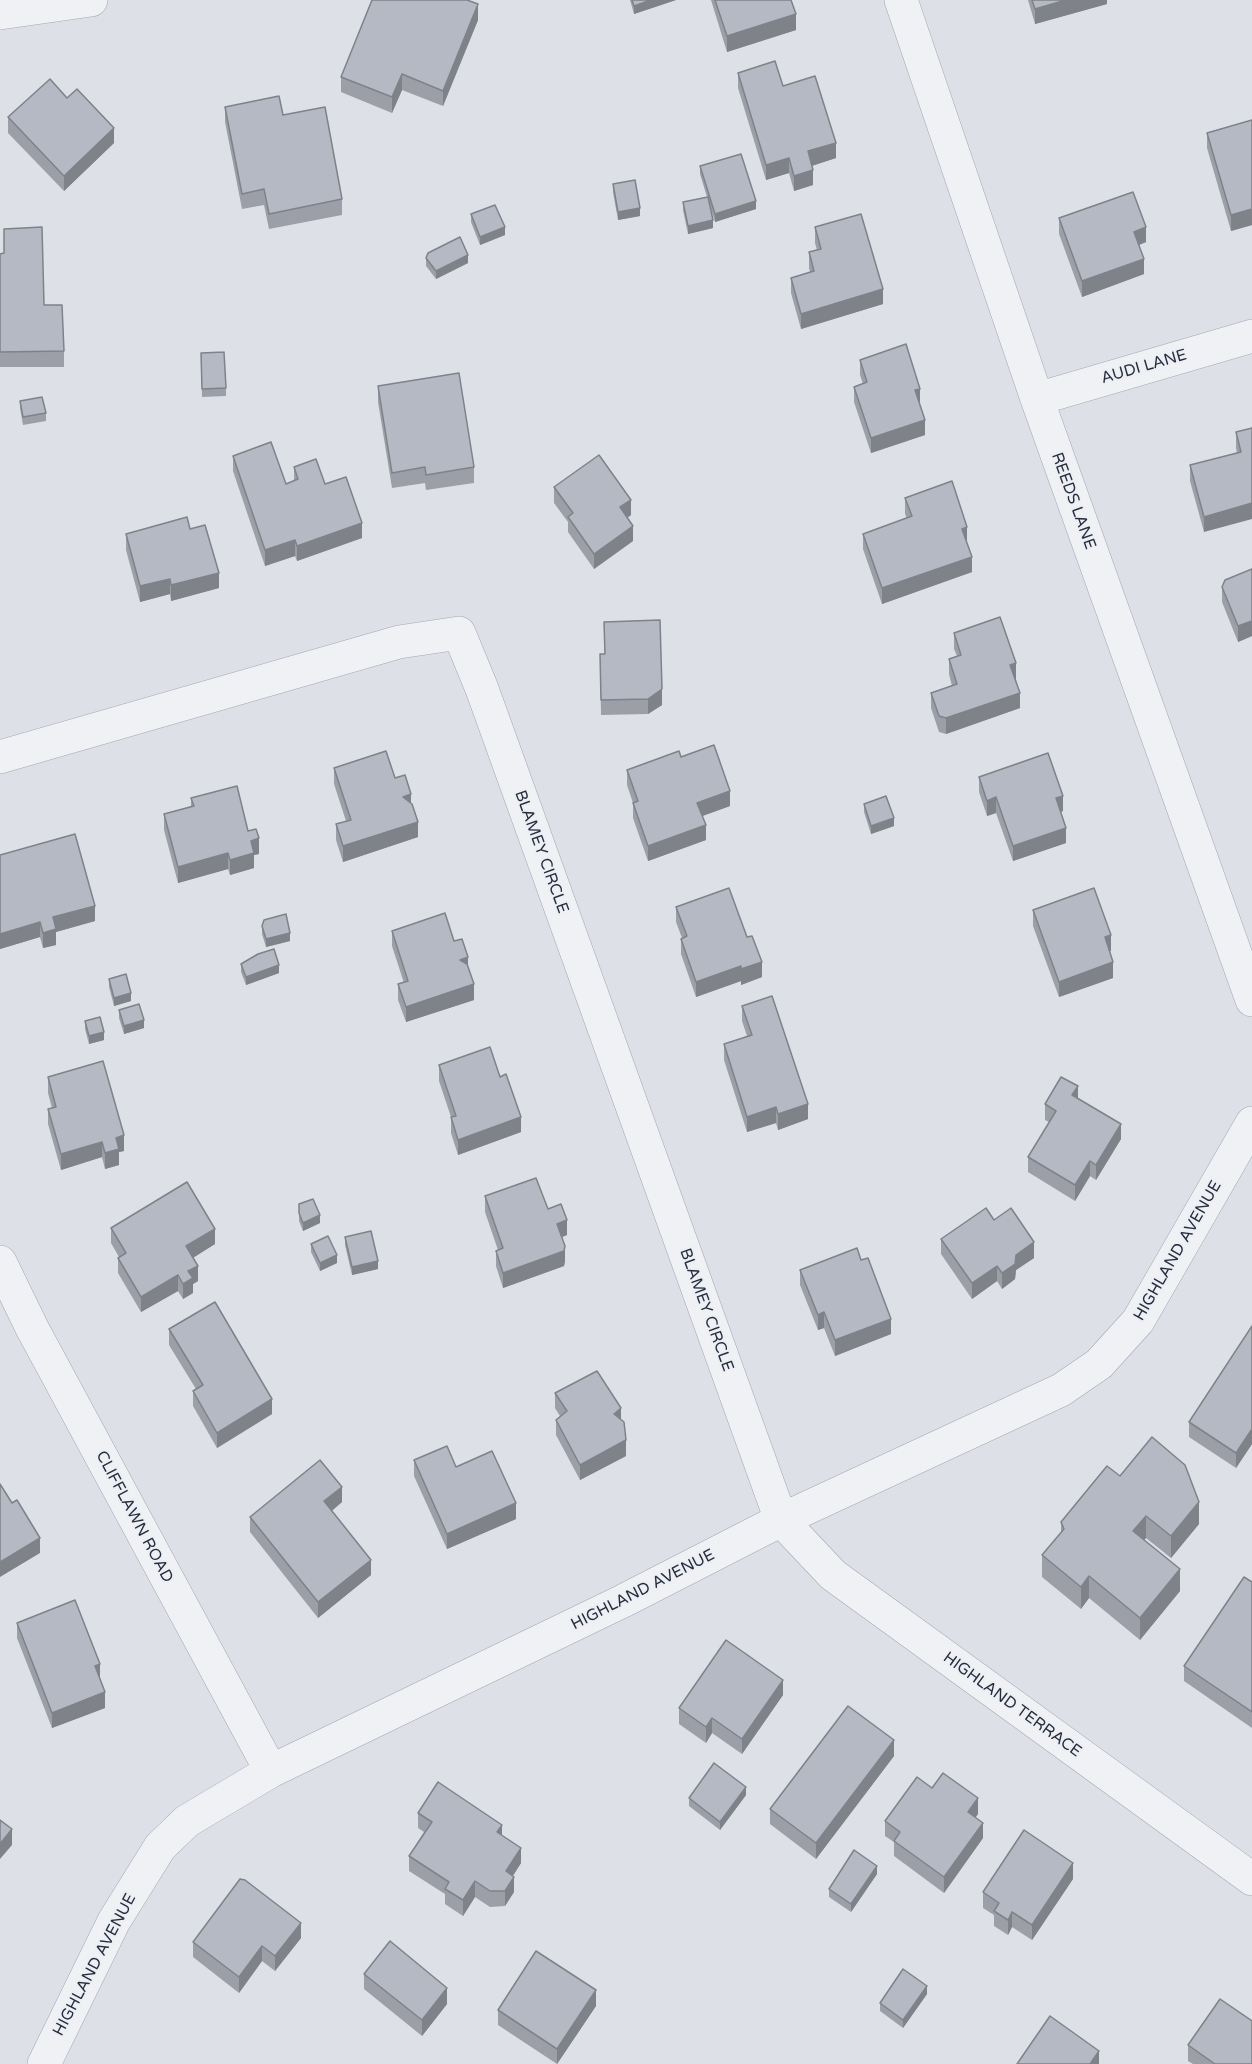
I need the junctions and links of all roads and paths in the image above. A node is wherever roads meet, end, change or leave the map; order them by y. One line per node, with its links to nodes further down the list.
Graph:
1 (91, 0): 3 (street)
2 (901, 0): 5 (street, REEDS LANE)
3 (0, 13)
4 (1252, 336): 5 (street, AUDI LANE)
5 (1036, 399): 7 (street, REEDS LANE)
6 (0, 757): 10 (street, BLAMEY CIRCLE)
7 (1252, 1000)
8 (1252, 1123): 10 (street, HIGHLAND AVENUE)
9 (0, 1262): 11 (street, CLIFFLAWN ROAD)
10 (781, 1520): 11 (street, HIGHLAND AVENUE); 12 (street, HIGHLAND TERRACE)
11 (271, 1771): 13 (street, HIGHLAND AVENUE)
12 (1252, 1879)
13 (44, 2064)

